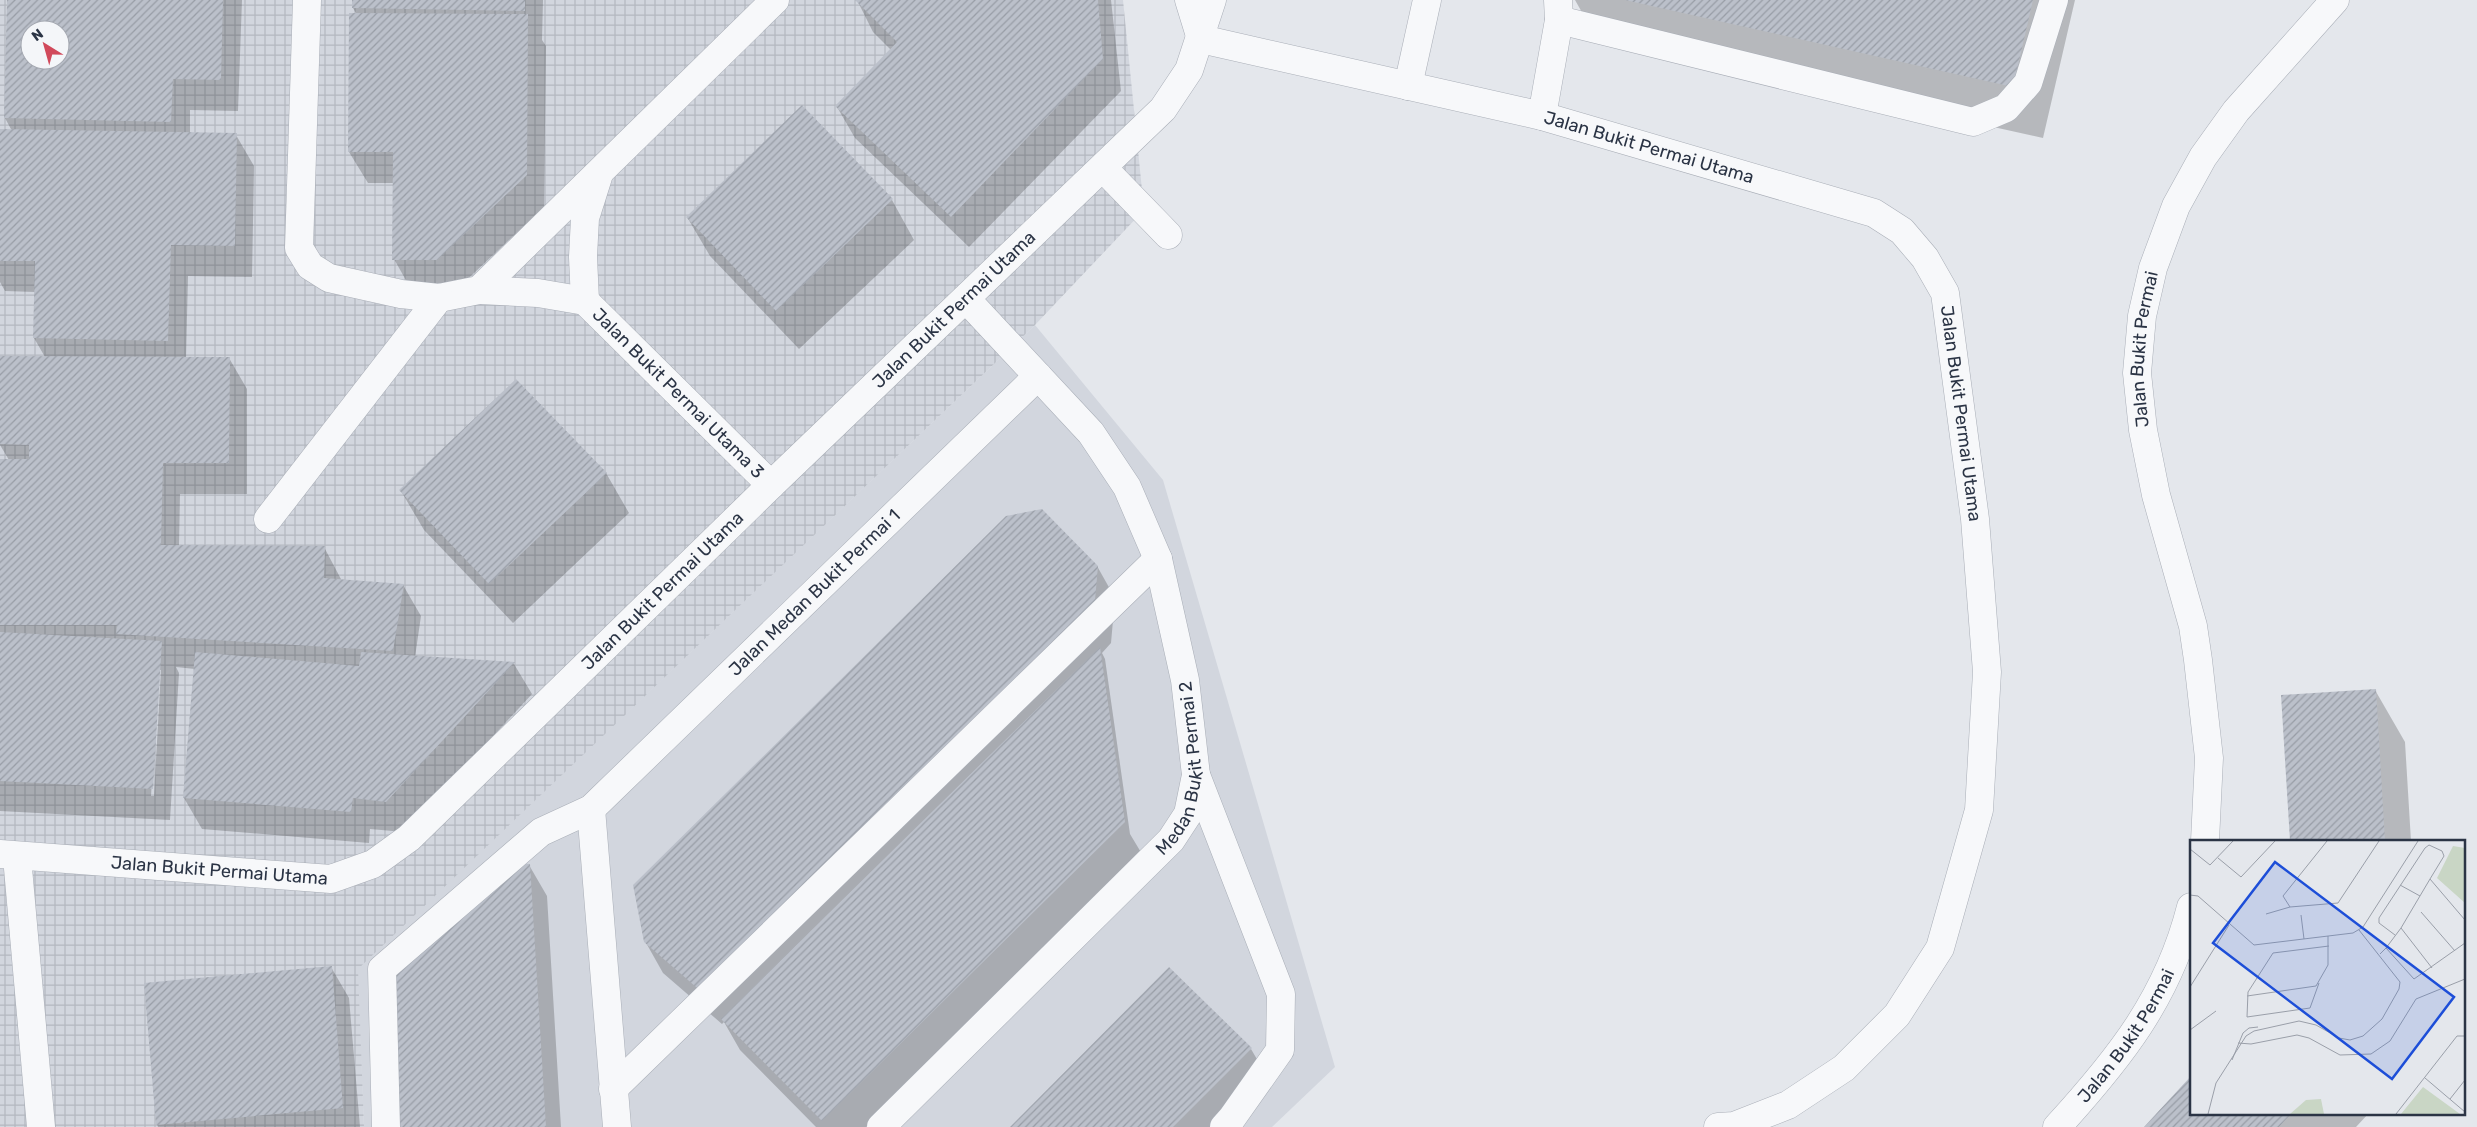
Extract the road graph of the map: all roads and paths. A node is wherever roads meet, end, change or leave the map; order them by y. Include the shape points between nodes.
1 (307, 0) edge
2 (775, 0) edge
3 (1189, 0) edge
4 (1212, 0) edge
5 (1427, 0) edge
6 (2054, 0) edge
7 (2335, 0) edge
8 (1559, 10) edge
9 (1201, 39) junction
10 (1408, 86) junction
11 (1542, 116) junction
12 (1103, 168) junction
13 (598, 175) junction
14 (1168, 235) dead end
15 (479, 290) junction
16 (439, 298) junction
17 (967, 300) junction
18 (585, 301) junction
19 (1038, 376) junction
20 (770, 485) junction
21 (268, 518) dead end
22 (1158, 559) junction
23 (1196, 775) junction
24 (591, 809) junction
25 (2205, 840) edge
26 (8, 856) edge
27 (2190, 911) edge
28 (613, 1090) junction
29 (40, 1127) edge
30 (386, 1127) edge
31 (616, 1127) edge
32 (881, 1127) edge
33 (1224, 1127) edge
34 (1718, 1127) edge
35 (2057, 1127) edge

1 - 16 street via 299,248 310,266 329,278 401,294
2 - 13 street
3 - 9 street
4 - 9 street, Jalan Bukit Permai Utama
5 - 10 street
6 - 8 street via 2028,83 2006,108 1973,122
7 - 25 street, Jalan Bukit Permai via 2236,111 2203,157 2176,206 2153,268 2142,316 2137,373 2143,430 2156,495 2193,626 2198,660 2209,758
8 - 11 street
9 - 10 street, Jalan Bukit Permai Utama
9 - 12 street, Jalan Bukit Permai Utama via 1189,70 1163,109
10 - 11 street, Jalan Bukit Permai Utama
11 - 34 street, Jalan Bukit Permai Utama via 1874,213 1902,231 1925,258 1944,293 1948,310 1975,519 1987,672 1979,810 1940,948 1897,1015 1844,1068 1788,1105 1734,1126
12 - 14 street
12 - 17 street, Jalan Bukit Permai Utama
13 - 15 street
13 - 18 street via 585,218
15 - 16 street
15 - 18 street via 538,293
16 - 21 street
17 - 19 street, Medan Bukit Permai 2
17 - 20 street, Jalan Bukit Permai Utama
18 - 20 street, Jalan Bukit Permai Utama 3
19 - 22 street, Medan Bukit Permai 2 via 1091,433 1127,487
19 - 24 street, Jalan Medan Bukit Permai 1
20 - 26 street, Jalan Bukit Permai Utama via 409,838 373,864 331,879
22 - 23 street, Medan Bukit Permai 2 via 1185,680
22 - 28 street
23 - 32 street, Medan Bukit Permai 2 via 1188,814 1170,840
23 - 33 street via 1282,994 1280,1050
24 - 28 street
24 - 30 street, Jalan Medan Bukit Permai 1 via 541,832 382,969
26 - 29 street
27 - 35 street, Jalan Bukit Permai via 2171,968 2154,1002 2122,1052
28 - 31 street

